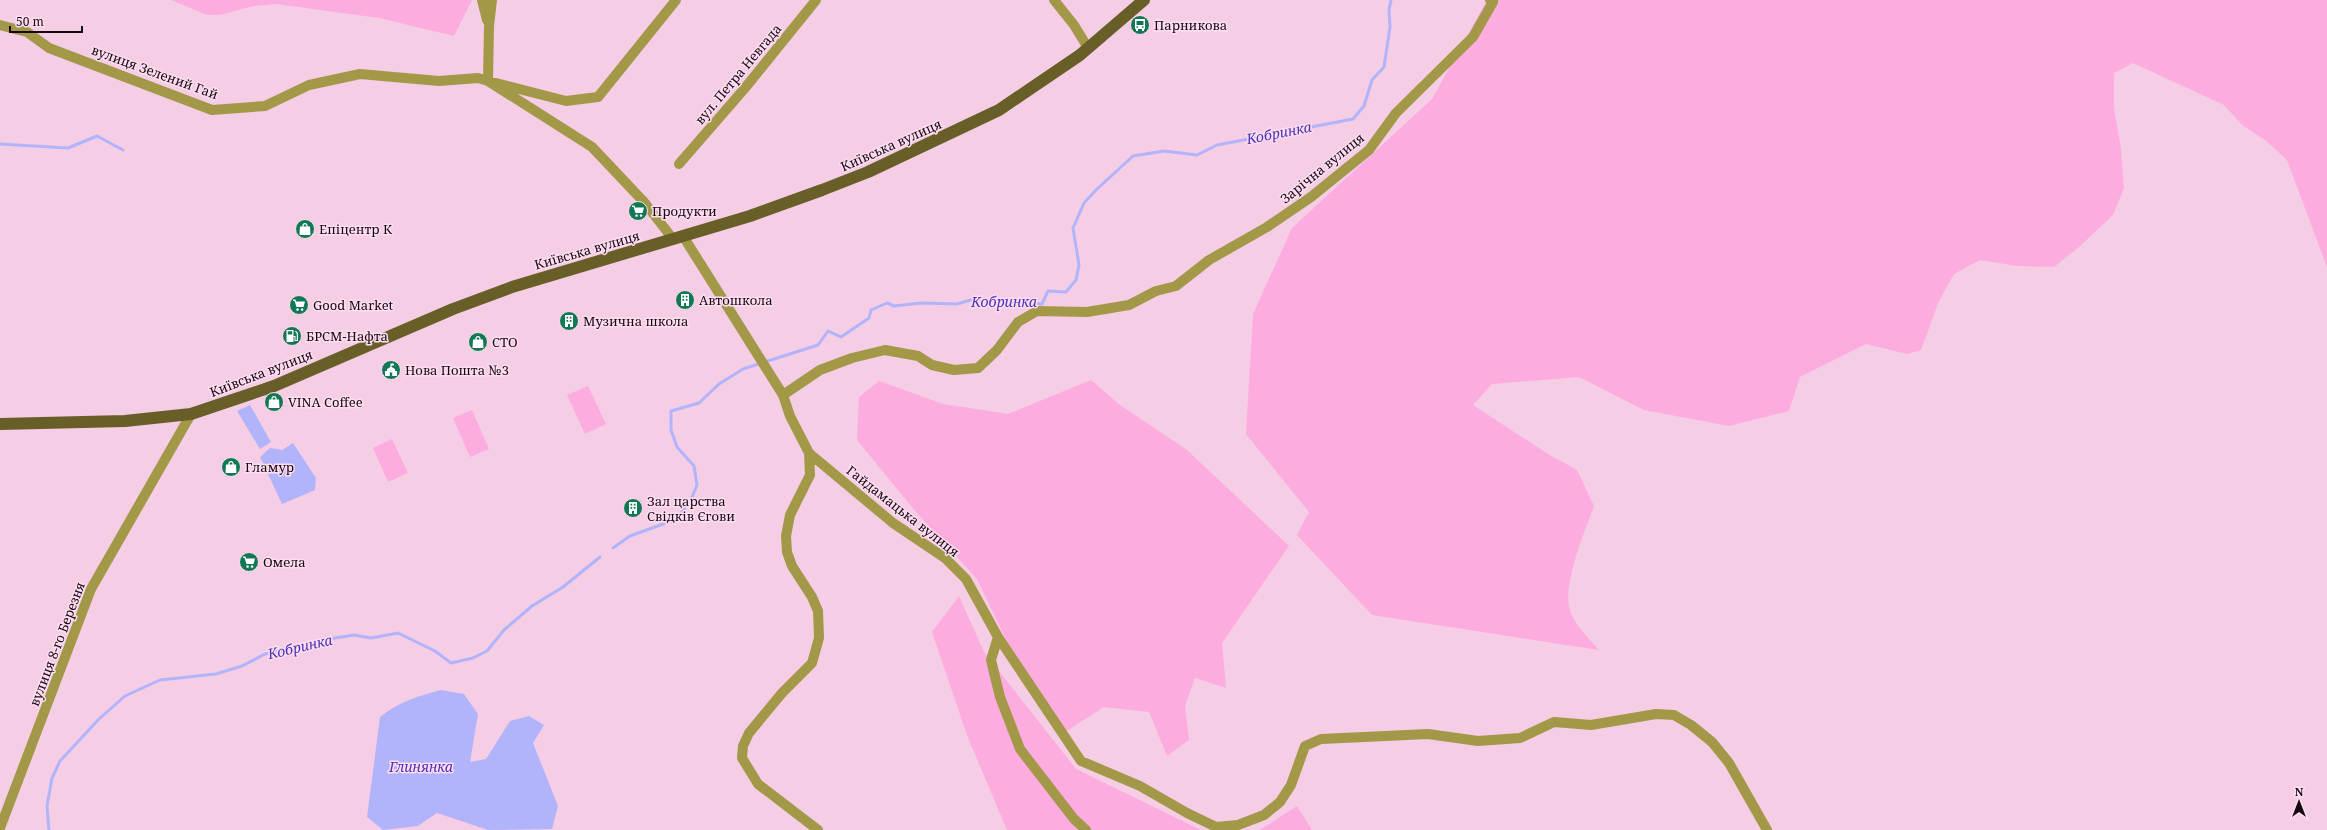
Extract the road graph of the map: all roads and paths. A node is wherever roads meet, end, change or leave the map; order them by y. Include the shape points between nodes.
1 (482, 0) edge
2 (492, 0) edge
3 (676, 0) edge
4 (816, 0) edge
5 (1054, 0) edge
6 (1144, 0) edge
7 (1492, 1) edge
8 (0, 25) edge
9 (489, 26) junction
10 (1088, 48) junction
11 (488, 81) junction
12 (679, 164) dead end
13 (678, 237) junction
14 (783, 395) junction
15 (191, 414) junction
16 (0, 424) edge
17 (809, 453) junction
18 (998, 637) junction
19 (0, 828) edge
20 (818, 830) edge
21 (1086, 830) edge
22 (1767, 830) edge

1 - 9 street
2 - 9 street
3 - 11 street via 598,97 566,101
4 - 12 street, вул. Петра Невгада
5 - 10 street
6 - 10 main road, Київська вулиця
7 - 14 street, Зарічна вулиця via 1473,37 1396,113 1369,150 1311,197 1267,227 1210,260 1176,286 1156,291 1129,305 1087,312 1037,311 1018,322 997,350 978,368 954,370 932,365 918,356 885,350 852,358 820,370
8 - 11 street, вулиця Зелений Гай via 27,32 49,48 212,110 265,106 309,85 360,74 440,81 478,78
9 - 11 street
10 - 13 main road, Київська вулиця via 999,110 949,135 822,190 750,216
11 - 13 street, вулиця Зелений Гай via 592,147
13 - 14 street, Гайдамацька вулиця
13 - 15 main road, Київська вулиця via 512,286 274,386
14 - 17 street, Гайдамацька вулиця via 790,416
15 - 16 main road, Київська вулиця via 125,421
15 - 19 street, вулиця 8-го Березня via 91,589
17 - 18 street, Гайдамацька вулиця via 893,523 945,558 966,579
17 - 20 street, Гайдамацька вулиця via 810,474 790,515 786,536 787,552 792,566 818,611 819,638 812,663 782,693 749,733 743,746 742,758 758,784
18 - 21 street via 991,660 1000,697 1020,749 1074,819
18 - 22 street, Гайдамацька вулиця via 1081,761 1140,786 1216,827 1238,825 1264,815 1280,802 1291,785 1305,746 1321,739 1428,734 1478,741 1520,738 1554,722 1591,725 1656,714 1674,715 1712,742 1729,763

